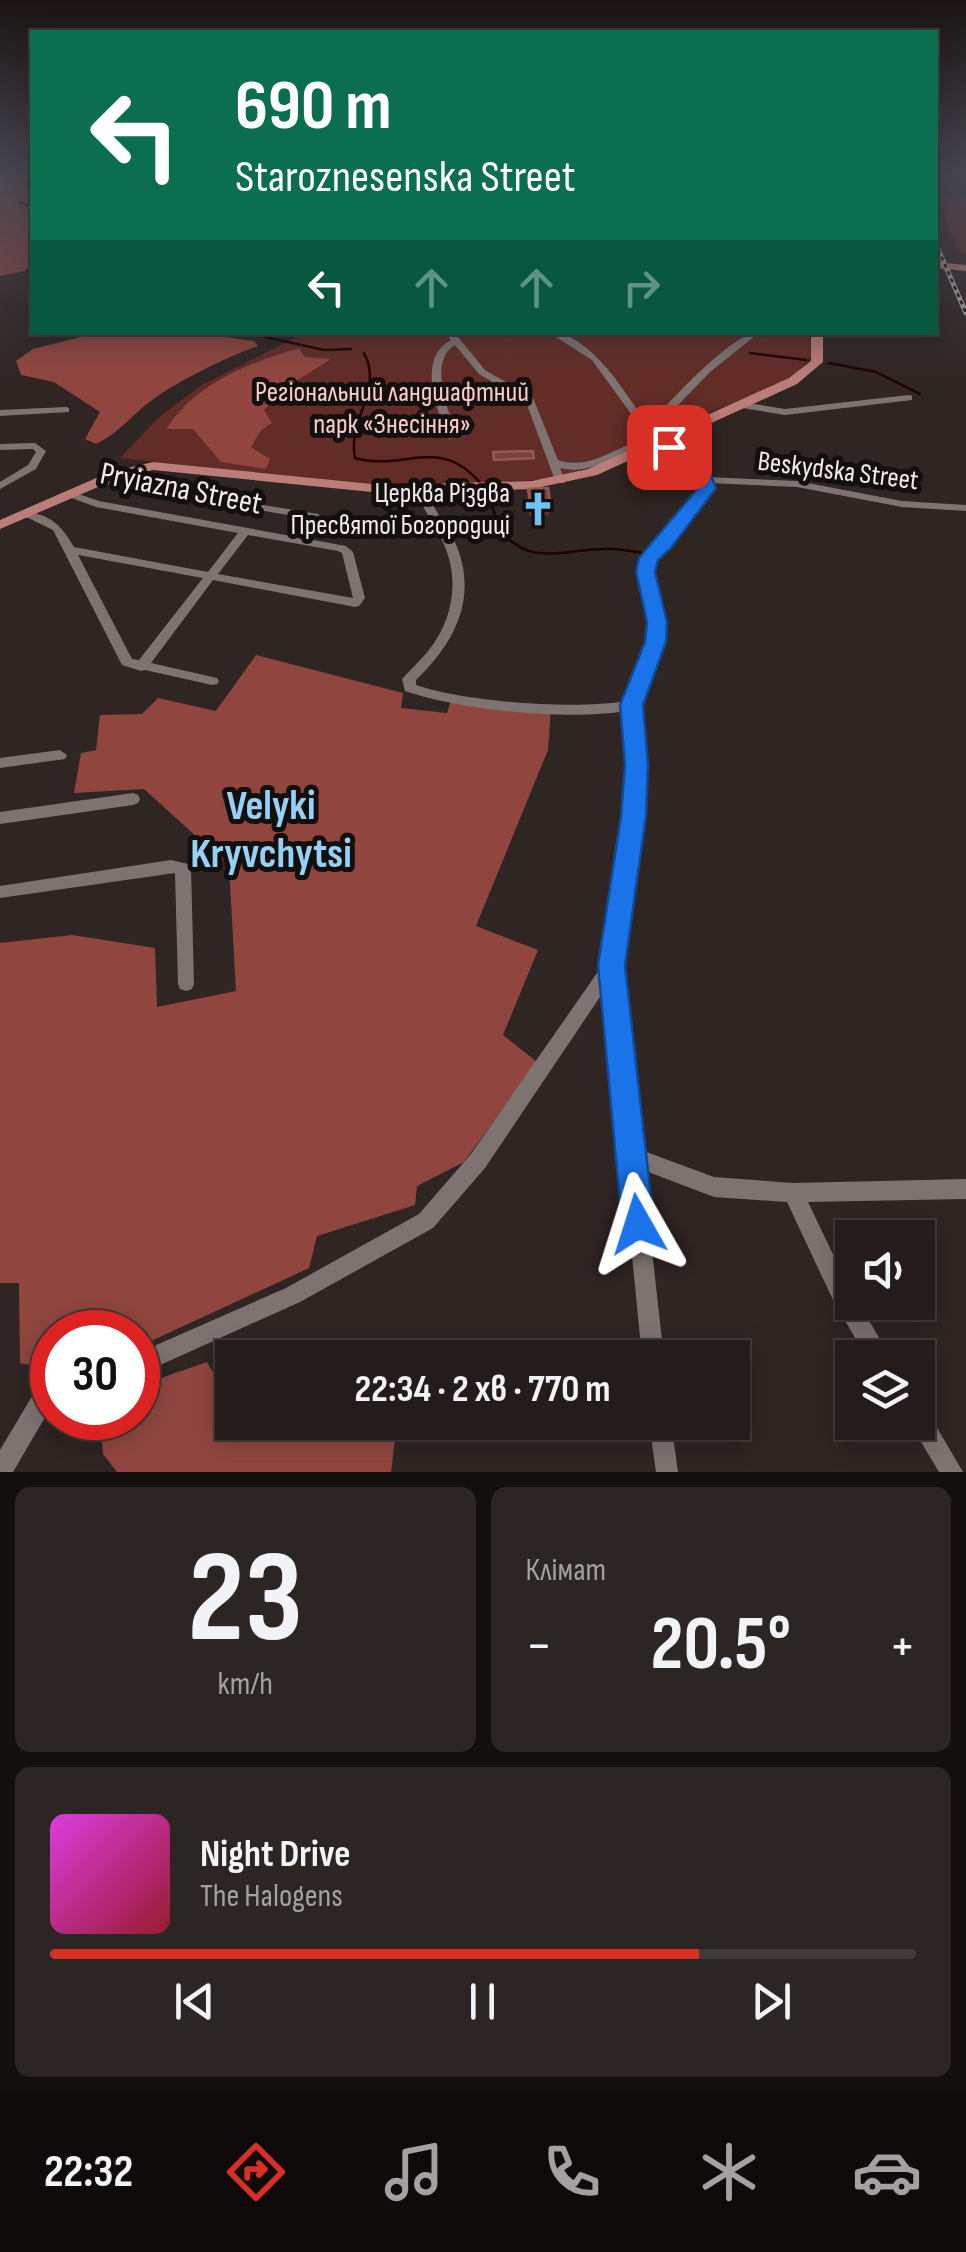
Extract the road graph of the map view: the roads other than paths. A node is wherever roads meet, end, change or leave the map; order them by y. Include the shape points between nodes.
1 (938, 266) edge
2 (966, 268) edge
3 (557, 335) edge
4 (752, 335) edge
5 (817, 335) edge
6 (452, 336) edge
7 (909, 398) dead end
8 (742, 405) junction
9 (66, 410) dead end
10 (0, 412) edge
11 (651, 428) junction
12 (453, 436) dead end
13 (668, 443) junction
14 (0, 448) edge
15 (552, 462) junction
16 (704, 480) junction
17 (101, 481) junction
18 (560, 481) junction
19 (0, 486) edge
20 (420, 489) junction
21 (73, 495) junction
22 (966, 508) edge
23 (28, 514) junction
24 (318, 517) dead end
25 (0, 525) edge
26 (245, 531) junction
27 (70, 550) junction
28 (213, 575) junction
29 (142, 666) junction
30 (212, 681) dead end
31 (632, 705) junction
32 (60, 755) dead end
33 (0, 763) edge
34 (134, 800) dead end
35 (0, 818) edge
36 (0, 892) edge
37 (612, 965) junction
38 (186, 984) dead end
39 (631, 1156) junction
40 (966, 1189) edge
41 (793, 1193) junction
42 (650, 1340) edge
43 (869, 1340) edge
44 (160, 1354) edge
45 (30, 1421) edge
46 (663, 1440) edge
47 (932, 1440) edge
48 (0, 1472) edge
49 (667, 1472) edge
50 (952, 1472) edge

1 - 2 main road
3 - 11 street via 609,372
4 - 11 street
5 - 8 main road via 817,362 807,373
6 - 12 street via 438,353 437,395
6 - 15 street via 494,382 530,400
7 - 8 street via 785,412
8 - 13 main road
9 - 10 street
11 - 13 street
13 - 15 street via 644,440 584,469
13 - 16 street via 682,467
13 - 18 main road
14 - 19 street via 41,450 32,467
15 - 18 street
16 - 22 street, Beskydska Street via 797,484 902,504
16 - 31 street via 704,496 648,558 656,642
17 - 20 main road via 168,466
17 - 21 main road
17 - 24 street
18 - 20 main road
20 - 31 street via 449,540 462,587 438,647 409,678 410,688 552,708
21 - 23 main road
21 - 26 street, Pryiazna Street
23 - 25 main road
23 - 27 street via 58,528
26 - 28 street
26 - 28 street, Pryiazna Street via 342,548 359,598 355,603
27 - 28 street
27 - 29 street via 123,658
28 - 29 street
29 - 30 street
31 - 37 street via 634,816
32 - 33 street
34 - 35 street
36 - 38 street via 184,868
37 - 39 street
37 - 44 street via 478,1161 426,1221 293,1294
39 - 41 street via 714,1187
39 - 42 street
40 - 41 street
41 - 43 street
45 - 48 street
46 - 49 street
47 - 50 street

